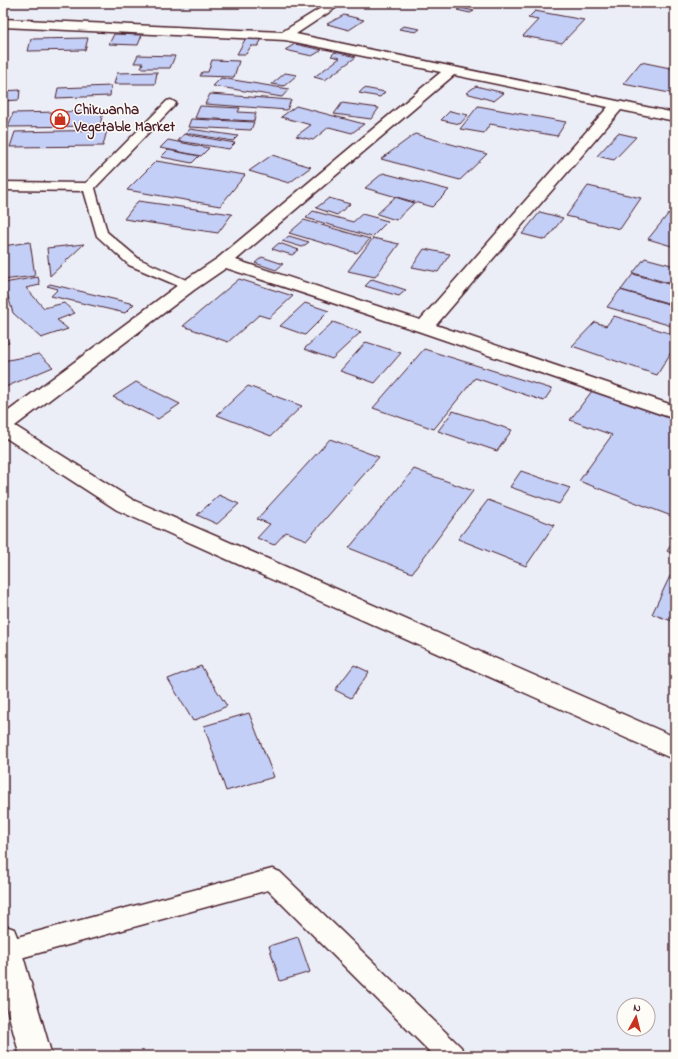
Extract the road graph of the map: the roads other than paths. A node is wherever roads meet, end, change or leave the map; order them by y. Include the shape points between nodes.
1 (337, 3) edge
2 (3, 23) edge
3 (285, 36) junction
4 (450, 71) junction
5 (171, 103) dead end
6 (617, 106) junction
7 (675, 117) edge
8 (3, 186) edge
9 (89, 187) junction
10 (224, 262) junction
11 (188, 286) junction
12 (424, 327) junction
13 (674, 412) edge
14 (3, 426) edge
15 (675, 749) edge
16 (5, 945) edge
17 (36, 1056) edge
18 (452, 1056) edge

1 - 3 street
2 - 3 street
3 - 4 street
4 - 6 street
4 - 10 street
5 - 9 lane
6 - 7 street
6 - 12 street
8 - 9 lane
9 - 11 lane via 101,233 134,262
10 - 11 street
10 - 12 street
11 - 14 street
12 - 13 street
14 - 15 street via 125,505
16 - 17 street
16 - 18 lane via 272,879

